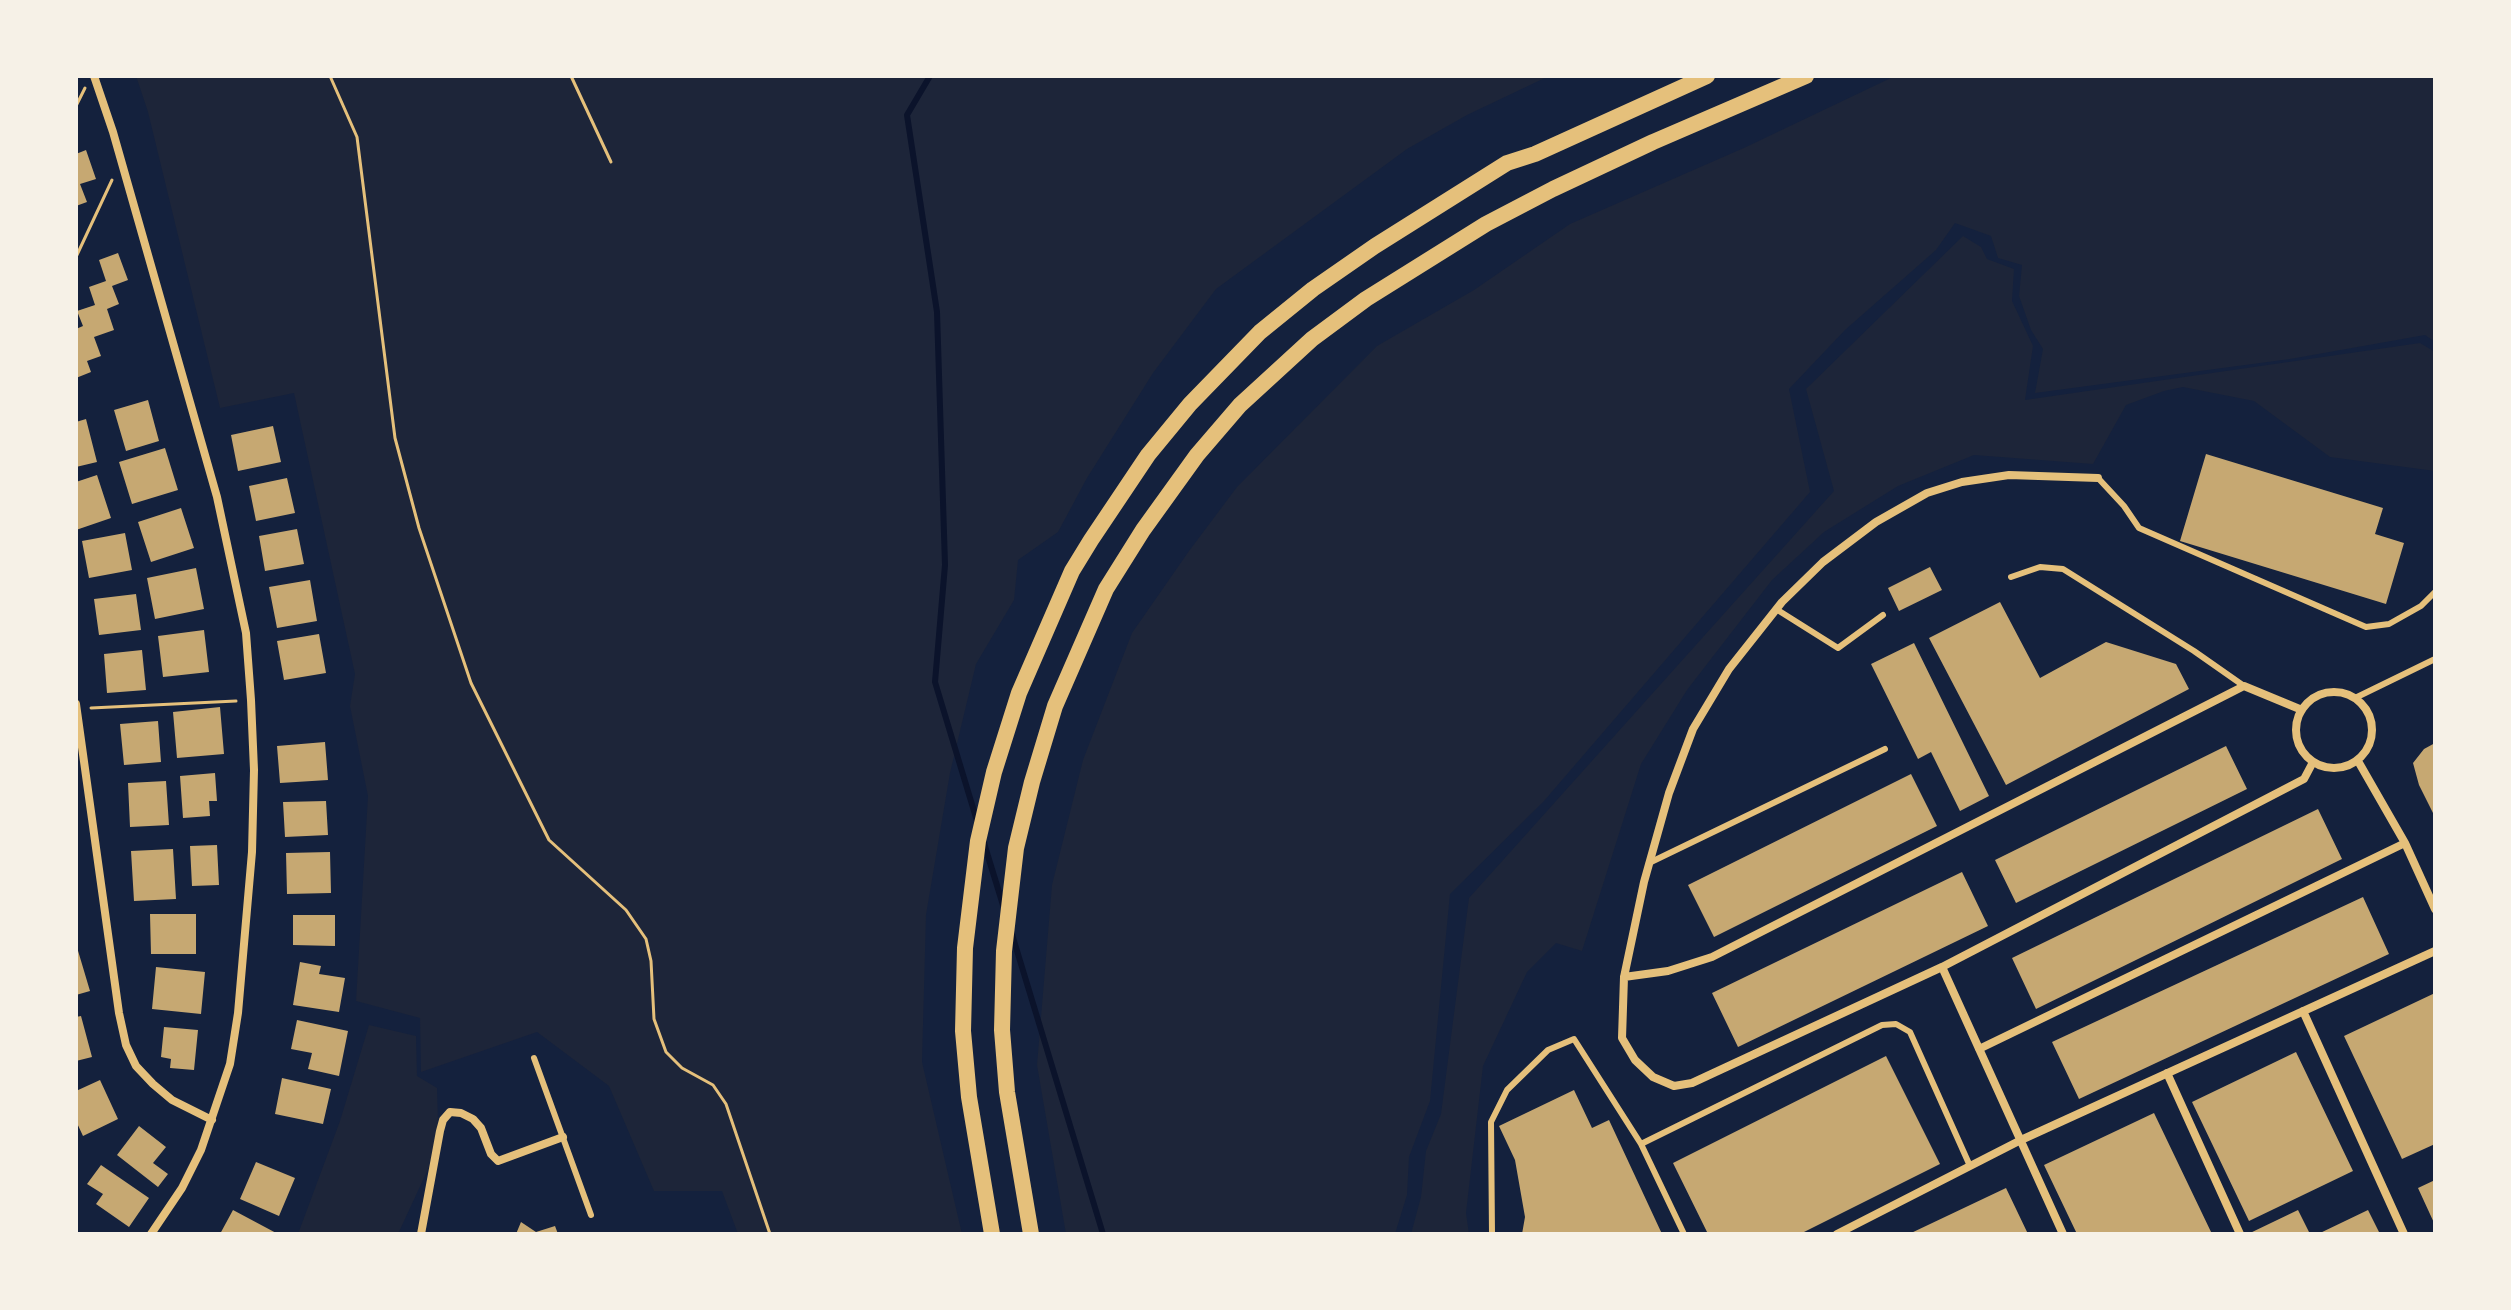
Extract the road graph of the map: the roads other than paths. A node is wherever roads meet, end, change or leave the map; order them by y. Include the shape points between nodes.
1 (94, 76) edge
2 (1707, 76) edge
3 (1806, 76) edge
4 (2098, 478) joint
5 (2011, 577) dead end
6 (2435, 592) edge
7 (1776, 609) junction
8 (1883, 615) dead end
9 (2435, 659) edge
10 (2244, 686) junction
11 (2355, 698) junction
12 (76, 706) edge
13 (2302, 710) junction
14 (1885, 749) dead end
15 (2358, 761) junction
16 (2313, 762) junction
17 (2405, 843) junction
18 (1649, 863) junction
19 (2435, 909) edge
20 (2435, 951) edge
21 (1942, 967) junction
22 (1624, 977) junction
23 (2303, 1011) junction
24 (1979, 1049) junction
25 (534, 1058) dead end
26 (2167, 1073) junction
27 (212, 1120) junction
28 (563, 1137) junction
29 (2021, 1140) junction
30 (1641, 1144) junction
31 (1970, 1166) junction
32 (591, 1215) dead end
33 (151, 1234) edge
34 (421, 1234) edge
35 (992, 1234) edge
36 (1031, 1234) edge
37 (1492, 1234) edge
38 (1684, 1234) edge
39 (1837, 1234) edge
40 (2063, 1234) edge
41 (2240, 1234) edge
42 (2404, 1234) edge

1 - 27 street via 217,497 246,633 254,783 245,948 230,1064
2 - 35 main road via 1507,163 1313,289 1204,387 1148,455 1097,530 1072,571 1019,693 978,841 967,923 963,1031
3 - 36 main road via 1553,189 1366,299 1312,339 1240,405 1143,530 1106,589 1055,706 1016,848 1004,951 1002,1030
4 - 6 lane via 2139,528 2366,627 2389,624
4 - 7 street via 2009,475 1927,493 1876,522 1823,562
5 - 10 lane via 2040,567 2063,569
7 - 8 lane via 1838,648
7 - 18 street via 1729,669 1693,729
9 - 11 lane
10 - 13 street
10 - 22 street via 1712,957
11 - 13 street via 2332,692
11 - 15 street via 2373,729
12 - 27 street via 126,1045 153,1084
13 - 16 street via 2298,744
14 - 18 lane
15 - 16 street via 2335,769
15 - 17 street
16 - 21 street via 2304,779
17 - 19 street
17 - 24 street
18 - 22 street
20 - 23 street
21 - 22 street via 1692,1083 1674,1086 1653,1077 1622,1038
21 - 24 street
23 - 26 street
23 - 42 street
24 - 29 street
25 - 28 lane
26 - 29 street
26 - 41 street
27 - 33 street via 182,1188
28 - 32 lane
28 - 34 street via 498,1161 473,1119 450,1112 440,1131
29 - 31 street
29 - 40 street
30 - 31 lane via 1882,1025 1896,1024 1910,1032
30 - 37 lane via 1574,1039 1548,1050 1507,1090 1491,1122
30 - 38 lane
31 - 39 street

